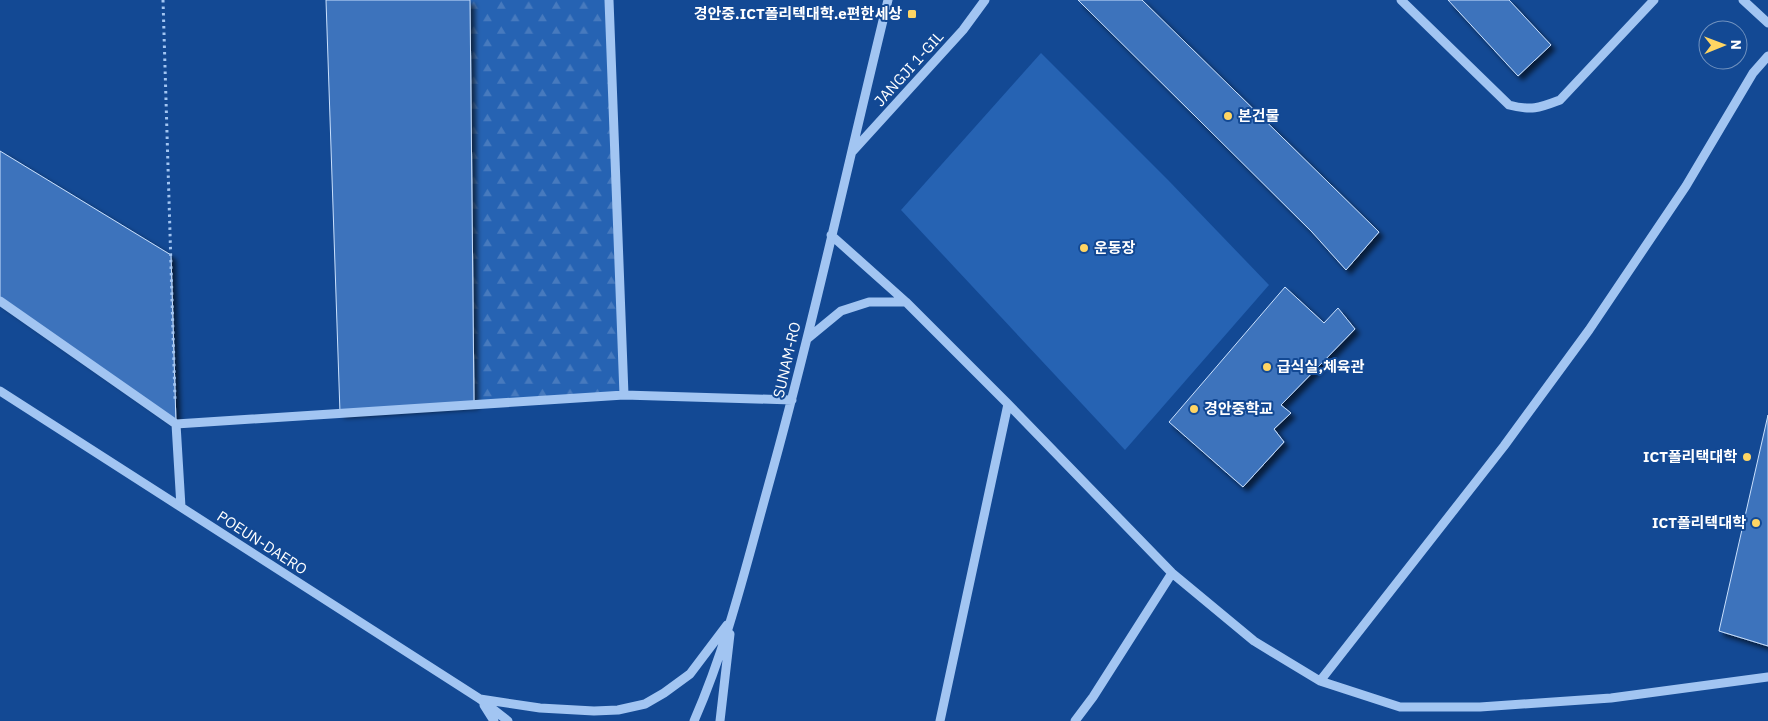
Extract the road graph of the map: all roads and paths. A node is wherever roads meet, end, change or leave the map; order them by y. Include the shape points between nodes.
1 (163, 0) edge
2 (609, 0) edge
3 (888, 0) edge
4 (985, 0) edge
5 (1401, 0) edge
6 (1654, 0) edge
7 (1743, 0) edge
8 (1768, 23) edge
9 (1768, 56) edge
10 (850, 154) junction
11 (831, 235) junction
12 (0, 301) edge
13 (906, 302) junction
14 (806, 339) junction
15 (0, 390) edge
16 (624, 394) junction
17 (792, 400) junction
18 (1008, 404) junction
19 (176, 424) junction
20 (181, 507) junction
21 (1172, 573) junction
22 (732, 618) junction
23 (1768, 677) edge
24 (1320, 681) junction
25 (480, 698) junction
26 (494, 721) edge
27 (508, 721) edge
28 (694, 721) edge
29 (720, 721) edge
30 (940, 721) edge
31 (1075, 721) edge

1 - 19 path
2 - 16 street
3 - 10 street, SUNAM-RO
4 - 10 street, JANGJI 1-GIL via 963,30
5 - 6 street via 1509,106 1527,110 1560,100
7 - 8 street
9 - 24 street via 1753,73 1686,186 1589,330 1504,446
10 - 11 street, SUNAM-RO
11 - 13 street
11 - 14 street, SUNAM-RO
12 - 19 street
13 - 14 street via 869,302 842,311
13 - 18 street
14 - 17 street, SUNAM-RO
15 - 20 street, POEUN-DAERO
16 - 17 street
16 - 19 street
17 - 22 street, SUNAM-RO
18 - 21 street
18 - 30 street
19 - 20 street
20 - 25 street, POEUN-DAERO
21 - 24 street via 1254,641
21 - 31 street
22 - 25 street via 690,674 645,704 594,711 540,708
22 - 28 street, SUNAM-RO
22 - 29 street
23 - 24 street via 1611,698 1480,707 1400,707
25 - 26 street
25 - 27 street, POEUN-DAERO

